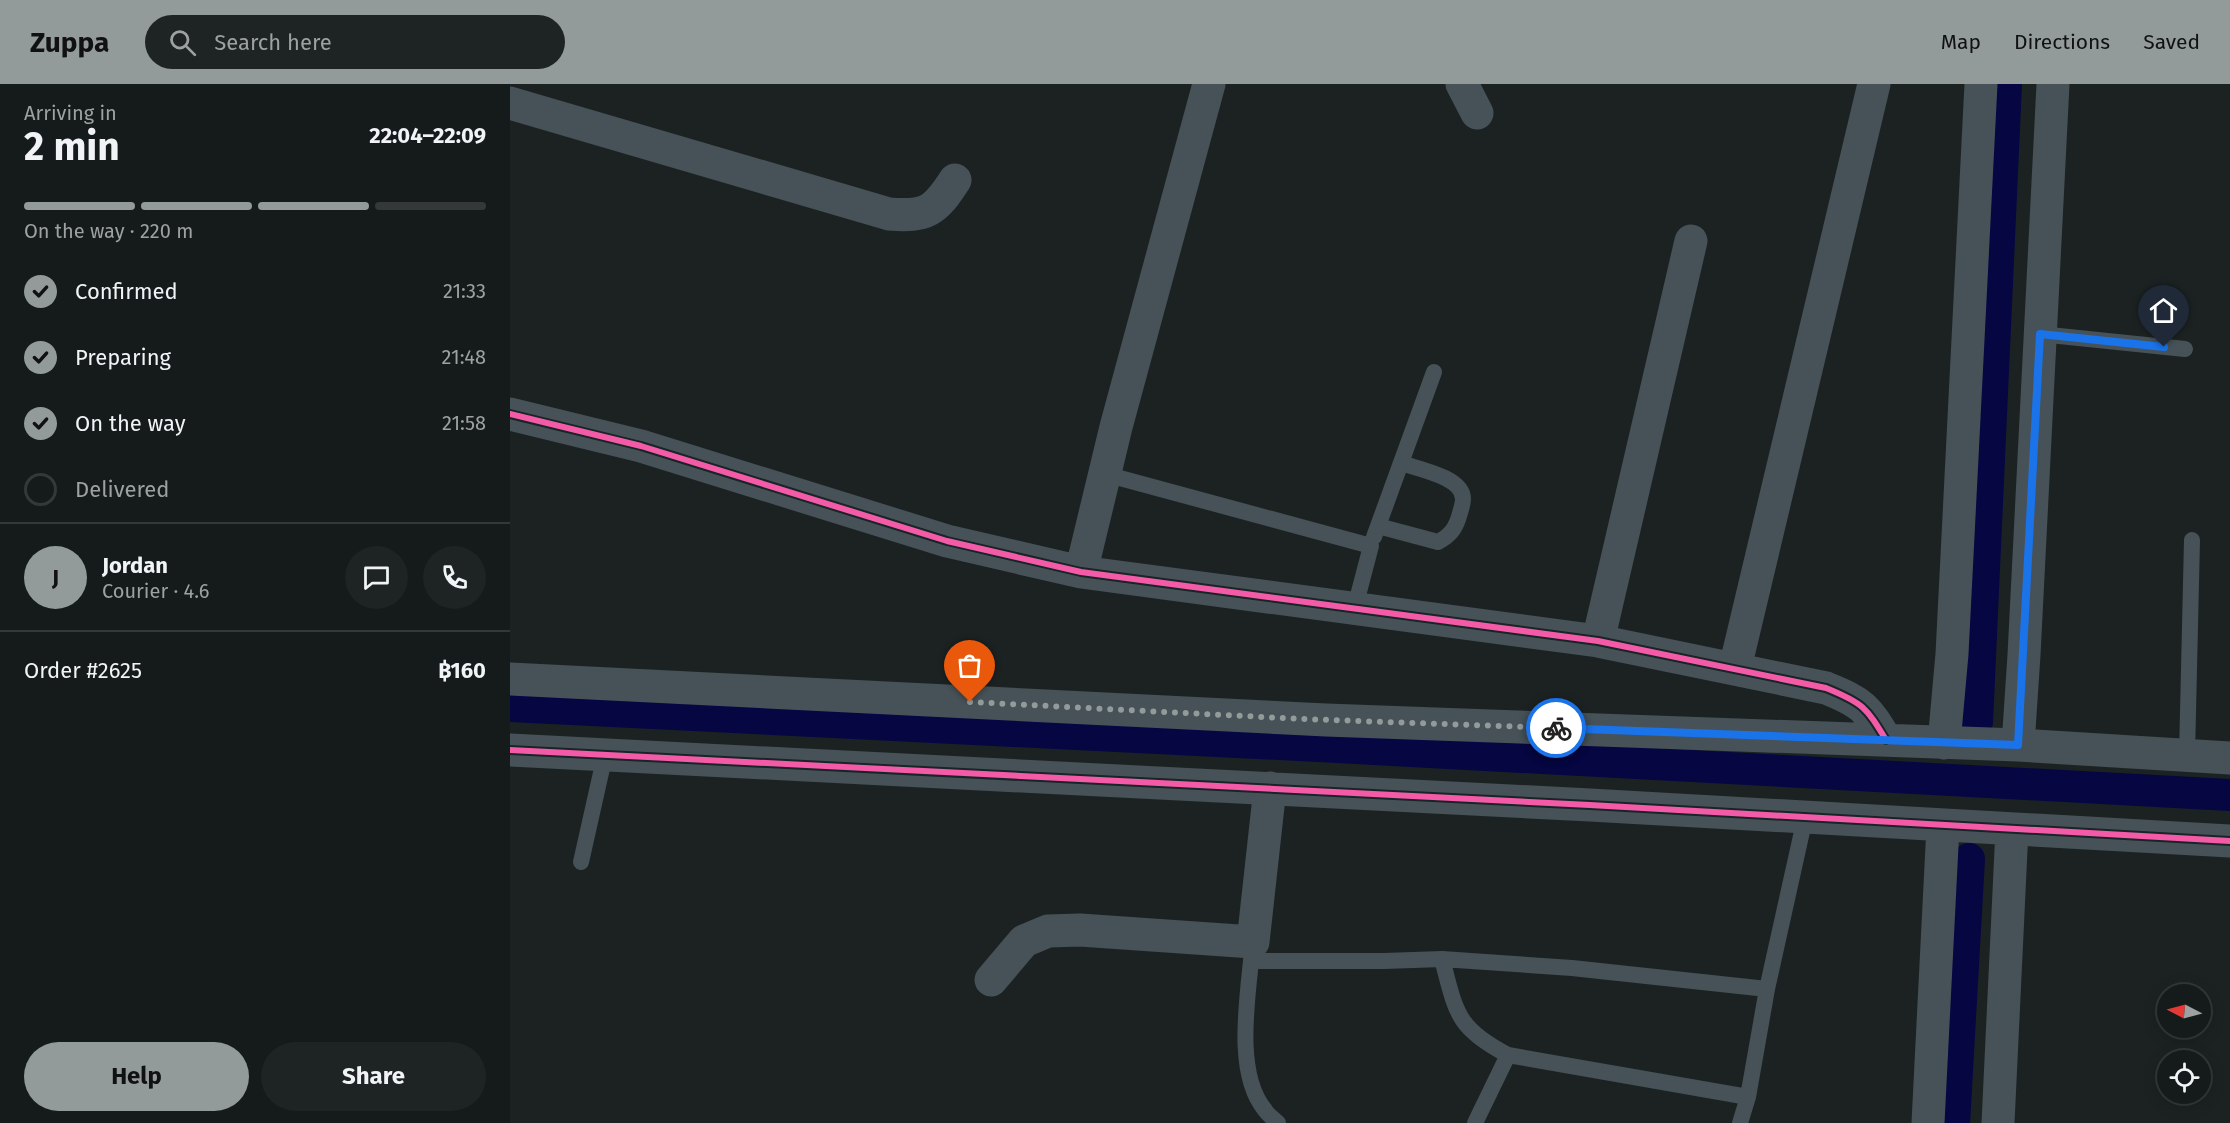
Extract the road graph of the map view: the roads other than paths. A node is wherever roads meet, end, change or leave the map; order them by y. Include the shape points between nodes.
1 (1209, 84) edge
2 (1462, 84) edge
3 (1874, 84) edge
4 (1981, 84) edge
5 (2053, 84) edge
6 (510, 104) edge
7 (1477, 113) dead end
8 (955, 180) dead end
9 (1690, 241) dead end
10 (2040, 334) junction
11 (2185, 349) dead end
12 (1434, 372) dead end
13 (510, 414) edge
14 (1401, 463) junction
15 (1105, 474) junction
16 (1378, 526) junction
17 (2192, 540) dead end
18 (1371, 546) junction
19 (1081, 572) junction
20 (1355, 607) junction
21 (1598, 641) junction
22 (1735, 668) junction
23 (510, 680) edge
24 (1886, 740) junction
25 (1944, 743) junction
26 (2018, 745) junction
27 (510, 750) edge
28 (605, 755) junction
29 (2187, 755) junction
30 (2230, 758) edge
31 (1270, 789) junction
32 (1805, 818) junction
33 (1943, 826) junction
34 (2012, 829) junction
35 (2230, 841) edge
36 (581, 862) dead end
37 (1252, 951) junction
38 (1442, 959) junction
39 (991, 980) dead end
40 (1767, 989) junction
41 (1508, 1055) junction
42 (1748, 1097) junction
43 (1278, 1123) edge
44 (1475, 1123) edge
45 (1740, 1123) edge
46 (1928, 1123) edge
47 (1998, 1123) edge

1 - 15 street
2 - 7 street
3 - 22 street
4 - 25 street
5 - 10 street
6 - 8 street via 889,214 926,213 941,201
9 - 21 street
10 - 11 lane
10 - 26 street
12 - 14 lane
13 - 19 street via 641,446 947,541
14 - 16 lane
14 - 16 lane via 1458,486 1463,498 1458,523 1450,536 1438,542
15 - 18 lane
15 - 19 street
16 - 18 lane
17 - 29 lane
18 - 20 lane
19 - 20 street
20 - 21 street
21 - 22 street
22 - 24 street via 1826,688 1851,698 1868,711
23 - 24 street via 1326,720
24 - 25 street
25 - 26 street
26 - 29 street
27 - 28 street
28 - 31 street
28 - 36 lane
29 - 30 street
31 - 32 street
31 - 37 street
32 - 33 street
32 - 40 lane
33 - 34 street
33 - 46 street
34 - 35 street
34 - 47 street
37 - 38 lane via 1384,961
37 - 39 street via 1080,930 1048,931 1024,941
37 - 43 lane via 1244,1028 1250,1079 1264,1109
38 - 40 lane
38 - 41 lane via 1454,1006 1469,1029 1484,1043
40 - 42 lane
41 - 42 lane
41 - 44 lane
42 - 45 lane

